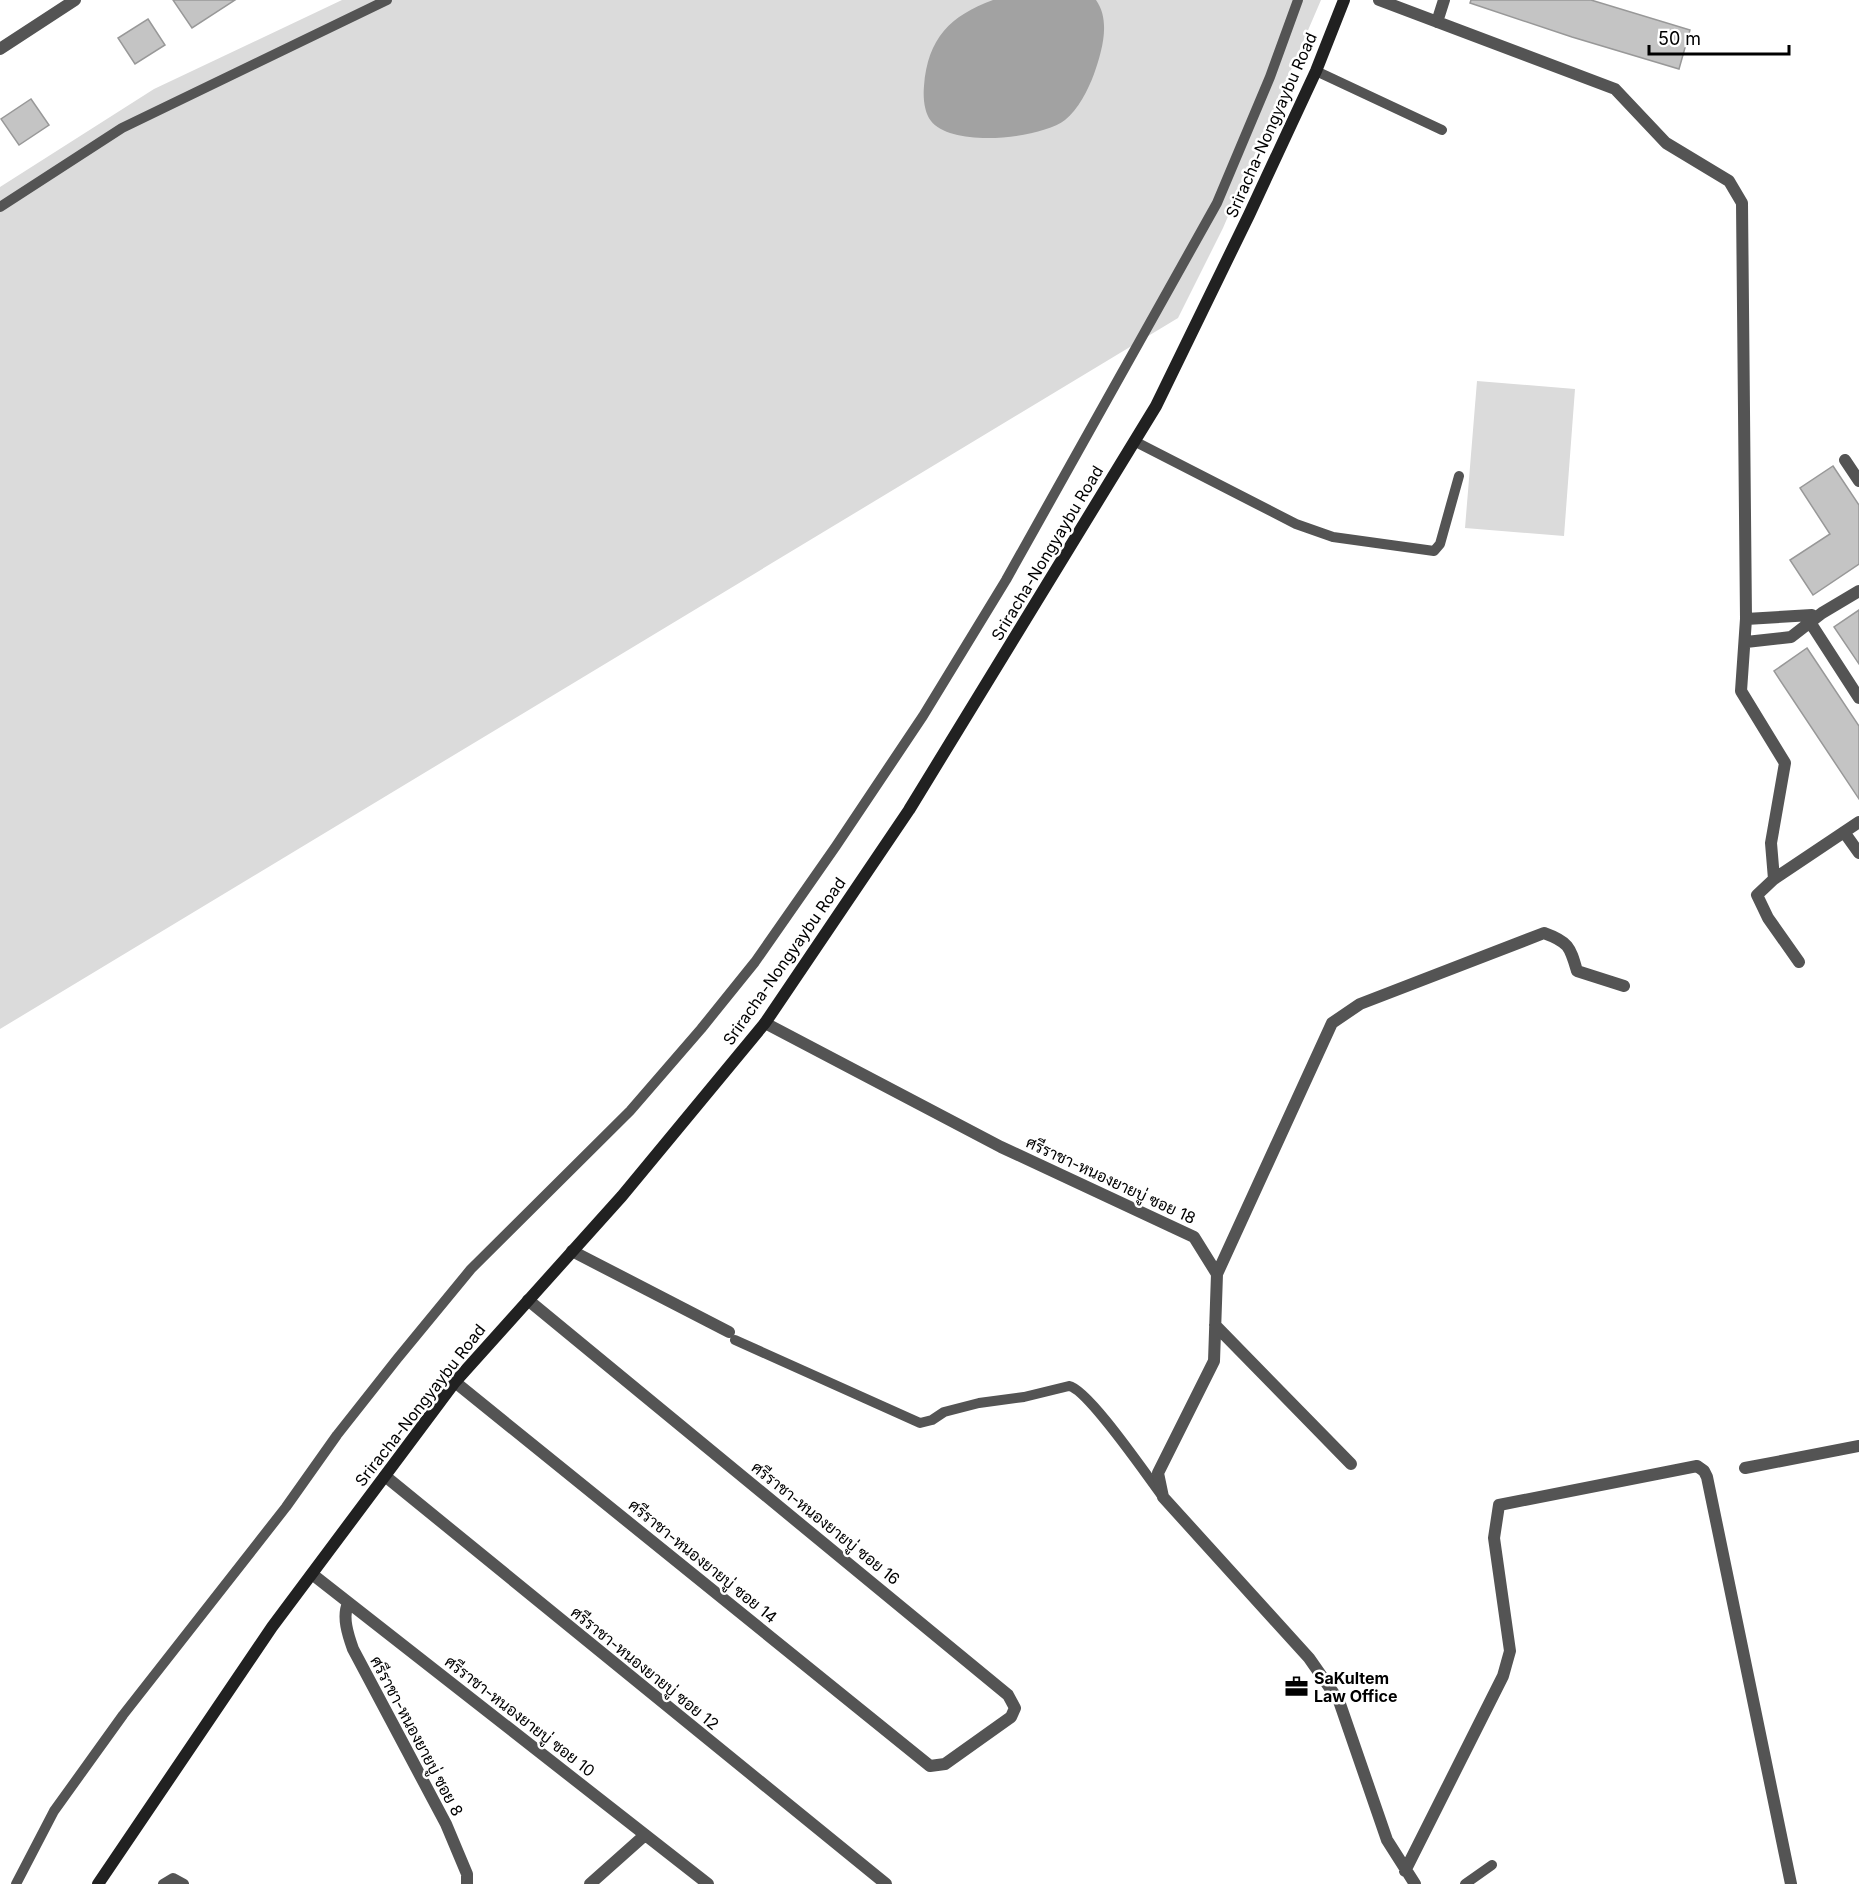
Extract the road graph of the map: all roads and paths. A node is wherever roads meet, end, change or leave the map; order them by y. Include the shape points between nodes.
1 (75, 0) edge
2 (387, 0) edge
3 (1298, 0) edge
4 (1344, 0) edge
5 (1379, 0) edge
6 (1444, 0) edge
7 (1437, 22) junction
8 (0, 49) edge
9 (1316, 71) junction
10 (1442, 129) dead end
11 (0, 207) edge
12 (1134, 441) junction
13 (1845, 460) dead end
14 (1459, 476) dead end
15 (1859, 481) edge
16 (1859, 591) edge
17 (1746, 619) junction
18 (1808, 620) junction
19 (1746, 642) junction
20 (1859, 698) edge
21 (1859, 822) edge
22 (1844, 832) junction
23 (1859, 853) edge
24 (1774, 879) junction
25 (1799, 962) dead end
26 (1624, 987) dead end
27 (765, 1023) junction
28 (572, 1251) junction
29 (1217, 1274) junction
30 (528, 1300) junction
31 (1215, 1325) junction
32 (732, 1336) joint
33 (455, 1382) junction
34 (1859, 1446) edge
35 (1351, 1464) dead end
36 (1745, 1468) dead end
37 (385, 1476) junction
38 (1163, 1497) junction
39 (312, 1574) junction
40 (348, 1603) junction
41 (930, 1766) joint
42 (645, 1835) junction
43 (1492, 1865) dead end
44 (1405, 1871) junction
45 (16, 1884) edge
46 (98, 1884) edge
47 (163, 1884) edge
48 (184, 1884) edge
49 (467, 1884) edge
50 (590, 1884) edge
51 (708, 1884) edge
52 (886, 1884) edge
53 (1415, 1884) edge
54 (1465, 1884) edge
55 (1791, 1884) edge

1 - 8 street
2 - 11 lane via 122,128
3 - 45 lane via 1217,203 1006,580 923,716 836,846 755,962 701,1029 630,1111 471,1269 370,1393 123,1715 54,1811
4 - 9 main road, Sriracha-Nongyaybu Road
5 - 7 street
6 - 7 street
7 - 17 street via 1615,89 1666,143 1729,181 1742,203
9 - 10 lane
9 - 12 main road, Sriracha-Nongyaybu Road via 1161,396
12 - 14 lane via 1296,524 1333,537 1434,551 1440,544
12 - 27 main road, Sriracha-Nongyaybu Road via 909,810
13 - 15 street
16 - 18 street
17 - 18 street
17 - 19 street
18 - 19 street via 1791,637
18 - 20 street
19 - 24 street via 1741,691 1785,763 1772,843
21 - 22 street
22 - 23 street
22 - 24 street
24 - 25 street via 1758,895 1768,918
26 - 29 street via 1577,971 1570,948 1561,939 1544,933 1360,1004 1340,1017 1332,1023
27 - 28 main road, Sriracha-Nongyaybu Road
27 - 29 street, ศรีราชา-หนองยายบู่ ซอย 18 via 1001,1148 1194,1237
28 - 30 main road, Sriracha-Nongyaybu Road
28 - 32 street
29 - 31 street
30 - 33 main road, Sriracha-Nongyaybu Road
30 - 41 street, ศรีราชา-หนองยายบู่ ซอย 16 via 1012,1699 1016,1711 1011,1717 945,1764
31 - 35 street
31 - 38 street via 1214,1361 1158,1473
32 - 38 lane via 920,1423 979,1403 1076,1387
33 - 37 main road, Sriracha-Nongyaybu Road
33 - 41 street, ศรีราชา-หนองยายบู่ ซอย 14
34 - 36 street
37 - 39 main road, Sriracha-Nongyaybu Road
37 - 52 street, ศรีราชา-หนองยายบู่ ซอย 12
38 - 44 street via 1309,1658 1339,1701 1387,1840
39 - 40 street, ศรีราชา-หนองยายบู่ ซอย 10
39 - 46 main road, Sriracha-Nongyaybu Road
40 - 42 street, ศรีราชา-หนองยายบู่ ซอย 10
40 - 49 street, ศรีราชา-หนองยายบู่ ซอย 8 via 345,1609 353,1649 446,1824 467,1874
42 - 50 street
42 - 51 street, ศรีราชา-หนองยายบู่ ซอย 10
43 - 54 lane
44 - 53 street
44 - 55 street via 1503,1676 1510,1651 1494,1538 1499,1505 1697,1466 1707,1477
47 - 48 lane via 173,1878

